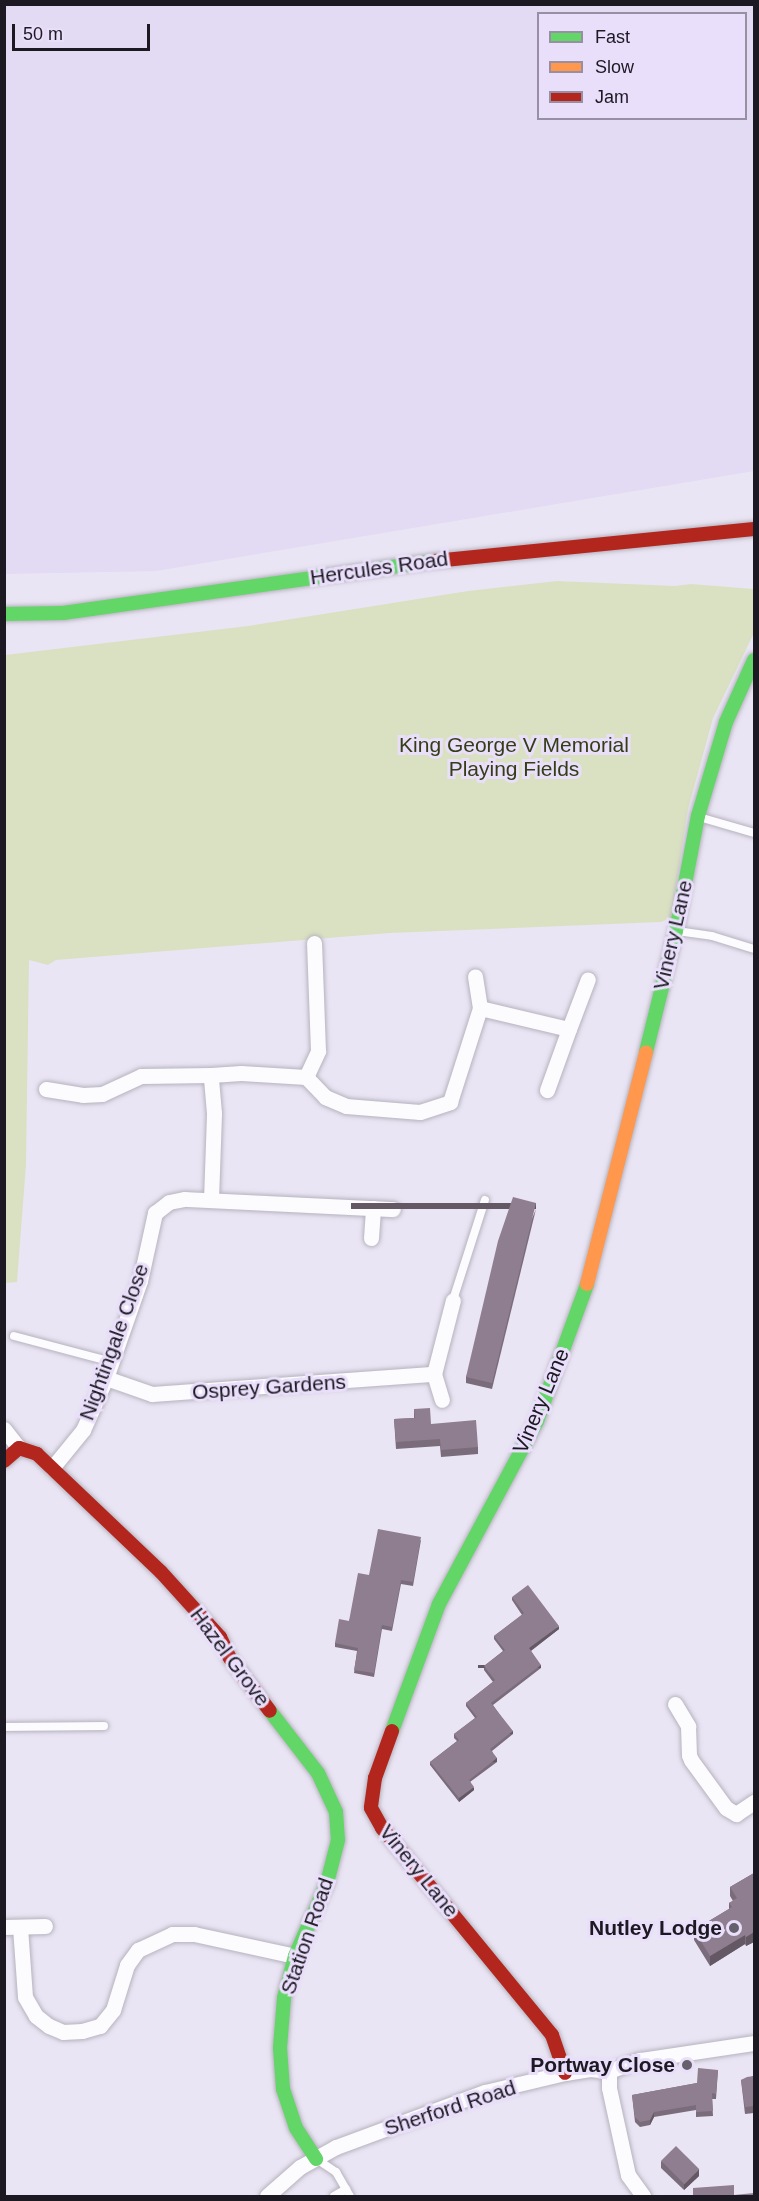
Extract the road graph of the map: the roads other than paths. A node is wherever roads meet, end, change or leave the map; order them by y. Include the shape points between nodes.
1 (754, 529) edge
2 (4, 614) edge
3 (754, 660) edge
4 (698, 816) junction
5 (754, 833) edge
6 (676, 931) junction
7 (314, 943) dead end
8 (754, 949) edge
9 (475, 976) dead end
10 (588, 980) dead end
11 (480, 1008) junction
12 (569, 1029) junction
13 (211, 1075) junction
14 (306, 1077) junction
15 (46, 1089) dead end
16 (547, 1090) dead end
17 (211, 1200) junction
18 (485, 1200) dead end
19 (373, 1208) junction
20 (393, 1209) dead end
21 (371, 1238) dead end
22 (453, 1300) joint
23 (14, 1336) dead end
24 (112, 1362) junction
25 (434, 1374) junction
26 (106, 1378) junction
27 (442, 1400) dead end
28 (4, 1429) edge
29 (19, 1448) junction
30 (4, 1461) edge
31 (52, 1468) junction
32 (675, 1704) dead end
33 (104, 1726) dead end
34 (4, 1727) edge
35 (754, 1802) edge
36 (336, 1812) joint
37 (45, 1926) dead end
38 (4, 1927) edge
39 (20, 1927) junction
40 (296, 1956) junction
41 (754, 2043) edge
42 (609, 2071) junction
43 (565, 2073) junction
44 (316, 2159) junction
45 (348, 2193) edge
46 (267, 2196) edge
47 (334, 2196) edge
48 (643, 2196) edge

1 - 2 street, Hercules Road via 485,554 63,613
3 - 4 street, Vinery Lane via 726,722
4 - 5 lane
4 - 6 street, Vinery Lane
6 - 8 lane via 712,936
6 - 43 street, Vinery Lane via 590,1276 537,1421 439,1604 375,1778 371,1808 382,1828 552,2035
7 - 14 street via 318,1051
9 - 11 street
10 - 12 street
11 - 12 street
11 - 14 street via 450,1102 420,1112 346,1106 325,1097
12 - 16 street
13 - 14 street
13 - 15 street via 141,1076 102,1094
13 - 17 street
17 - 19 street, Nightingale Close
17 - 24 street, Nightingale Close via 169,1202 155,1213 140,1281
18 - 22 lane
19 - 20 street, Nightingale Close
19 - 21 street
22 - 25 street
23 - 24 lane
24 - 26 street, Nightingale Close
25 - 26 street, Osprey Gardens via 152,1394
25 - 27 street
26 - 31 street, Nightingale Close via 83,1430
28 - 29 street
29 - 30 street
29 - 31 street, Hazel Grove via 37,1454
31 - 36 street, Hazel Grove via 161,1572 220,1637 230,1658 318,1773
32 - 35 street via 688,1726 691,1761 726,1808 736,1814
33 - 34 lane
36 - 40 street, Station Road via 338,1840 327,1883
37 - 39 street
38 - 39 street
39 - 40 street via 25,1997 36,2016 63,2032 100,2026 113,2010 126,1965 138,1950 172,1934 194,1934
40 - 44 street, Station Road via 284,1998 280,2048 283,2089 296,2128
41 - 42 street, Sherford Road via 640,2060
42 - 43 street, Sherford Road
42 - 48 street via 609,2088 628,2175
43 - 44 street, Sherford Road via 485,2092 336,2147
44 - 45 lane via 336,2172
44 - 46 street, Sherford Road via 300,2167
45 - 47 lane

